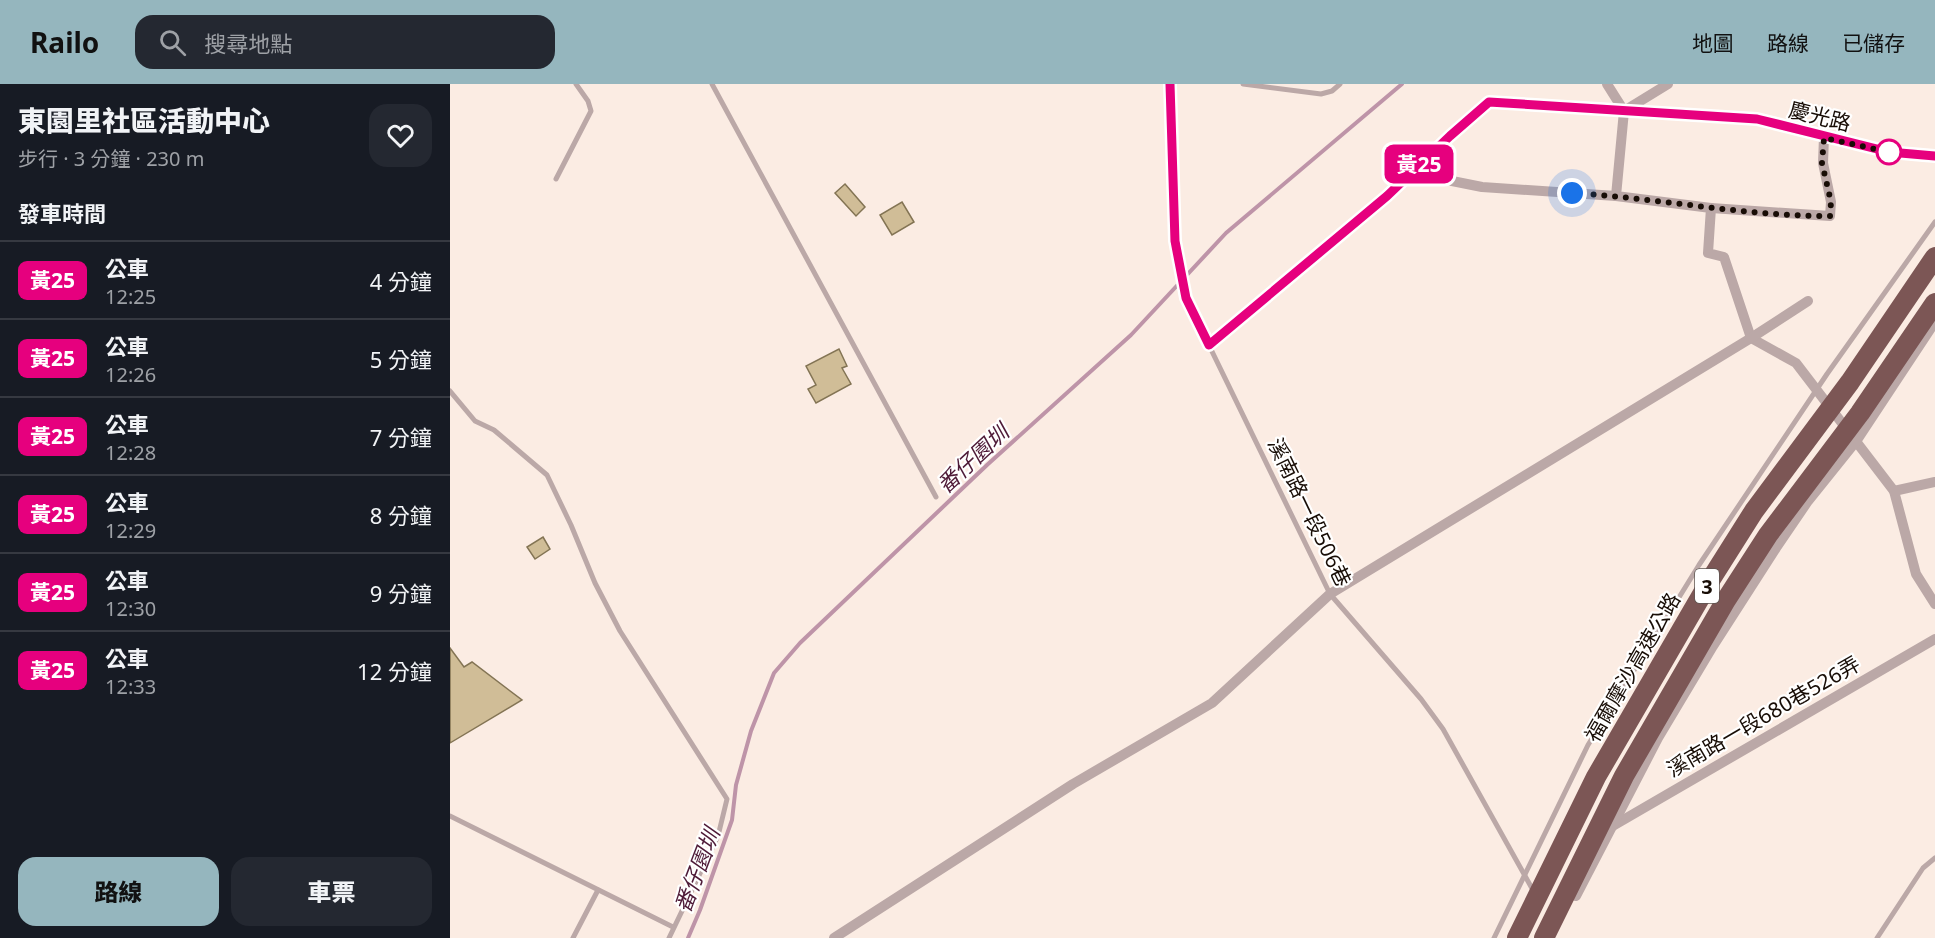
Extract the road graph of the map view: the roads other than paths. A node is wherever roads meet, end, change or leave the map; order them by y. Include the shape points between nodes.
1 (576, 84) edge
2 (712, 84) edge
3 (1170, 84) edge
4 (1243, 84) edge
5 (1340, 84) edge
6 (1608, 84) edge
7 (1668, 84) edge
8 (1624, 111) junction
9 (1824, 138) junction
10 (1935, 156) edge
11 (1420, 164) junction
12 (556, 179) dead end
13 (1616, 196) junction
14 (1711, 208) junction
15 (1935, 222) edge
16 (1935, 257) edge
17 (1808, 301) dead end
18 (1935, 303) edge
19 (1935, 322) edge
20 (1751, 338) junction
21 (1209, 345) junction
22 (1818, 390) junction
23 (450, 391) edge
24 (1857, 440) junction
25 (1935, 482) edge
26 (1894, 491) junction
27 (936, 497) dead end
28 (1330, 594) junction
29 (1935, 604) edge
30 (1935, 639) edge
31 (450, 816) edge
32 (1611, 827) junction
33 (1935, 858) edge
34 (1525, 875) junction
35 (598, 890) junction
36 (1541, 904) dead end
37 (1546, 914) dead end
38 (673, 927) junction
39 (1550, 935) edge
40 (573, 938) edge
41 (669, 938) edge
42 (834, 938) edge
43 (1494, 938) edge
44 (1517, 938) edge
45 (1877, 938) edge

1 - 12 lane via 591,111
2 - 27 lane
3 - 21 lane, 溪南路一段506巷 via 1175,241 1186,298
4 - 5 lane via 1321,94
6 - 8 street
7 - 8 street
8 - 9 street, 慶光路 via 1757,119
8 - 11 lane via 1489,102
8 - 13 street
9 - 10 street, 慶光路 via 1889,152
9 - 14 street via 1822,163 1831,202 1830,216
11 - 13 street via 1442,179 1482,187
11 - 21 lane
13 - 14 street
14 - 20 street via 1708,254 1724,257
15 - 22 lane
16 - 44 highway, 福爾摩沙高速公路 / 3 via 1850,382 1754,511 1711,579 1596,777
17 - 20 street
18 - 39 highway, 3 via 1860,413 1768,535 1726,600 1624,777
19 - 24 street
20 - 22 street via 1796,363
20 - 28 street
21 - 28 lane, 溪南路一段506巷
22 - 24 street
22 - 34 lane via 1741,500 1588,745
23 - 38 lane via 476,421 494,430 547,475 620,631 727,799 718,836
24 - 26 street
24 - 32 street via 1808,501 1713,646
25 - 26 street
26 - 29 street via 1916,574
28 - 34 lane, 溪南路一段506巷 via 1443,729
28 - 42 street via 1212,703 1073,784
30 - 32 street, 溪南路一段680巷526弄
31 - 35 lane
32 - 39 street
33 - 45 lane via 1923,868
34 - 36 lane, 溪南路一段506巷
34 - 43 lane
35 - 38 lane
35 - 40 lane
37 - 39 lane
38 - 41 lane

